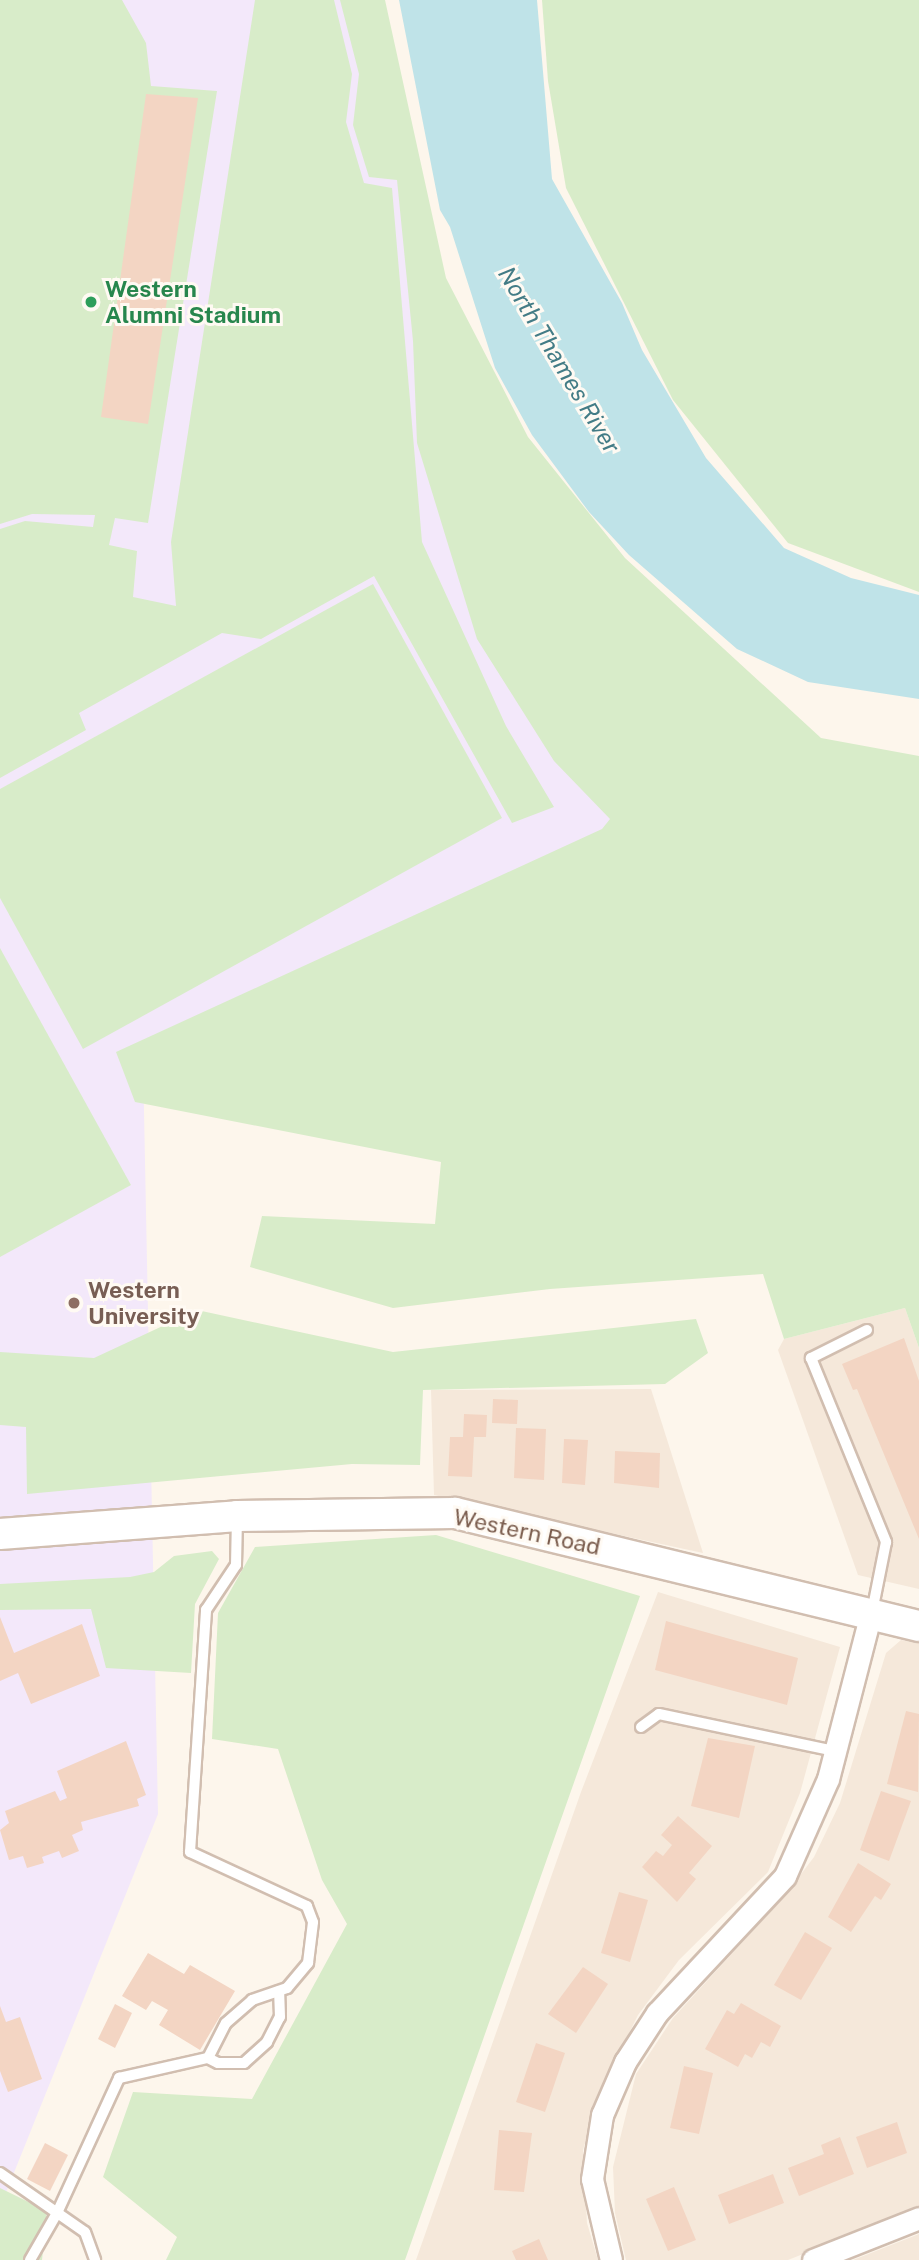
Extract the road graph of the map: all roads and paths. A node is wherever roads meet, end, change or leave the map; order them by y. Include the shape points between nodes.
1 (867, 1330) dead end
2 (237, 1516) junction
3 (0, 1534) edge
4 (871, 1613) junction
5 (919, 1626) edge
6 (641, 1727) dead end
7 (835, 1751) junction
8 (279, 1991) junction
9 (208, 2058) junction
10 (0, 2173) edge
11 (58, 2213) junction
12 (919, 2218) edge
13 (30, 2260) edge
14 (94, 2260) edge
15 (611, 2260) edge
16 (813, 2260) edge

1 - 4 lane via 811,1358 886,1542
2 - 3 main road, Western Road
2 - 4 main road, Western Road via 455,1513
2 - 8 lane via 236,1565 206,1610 190,1852 307,1906 313,1922 308,1964
4 - 5 main road, Western Road
4 - 7 street
6 - 7 lane via 659,1714
7 - 15 street via 785,1876 657,2013 625,2062 601,2115 593,2179
8 - 9 lane via 251,2000 226,2023
8 - 9 lane via 280,2017 267,2042 244,2063 218,2063
9 - 11 lane via 118,2078
10 - 11 lane
11 - 13 lane
11 - 14 lane via 85,2232
12 - 16 street

